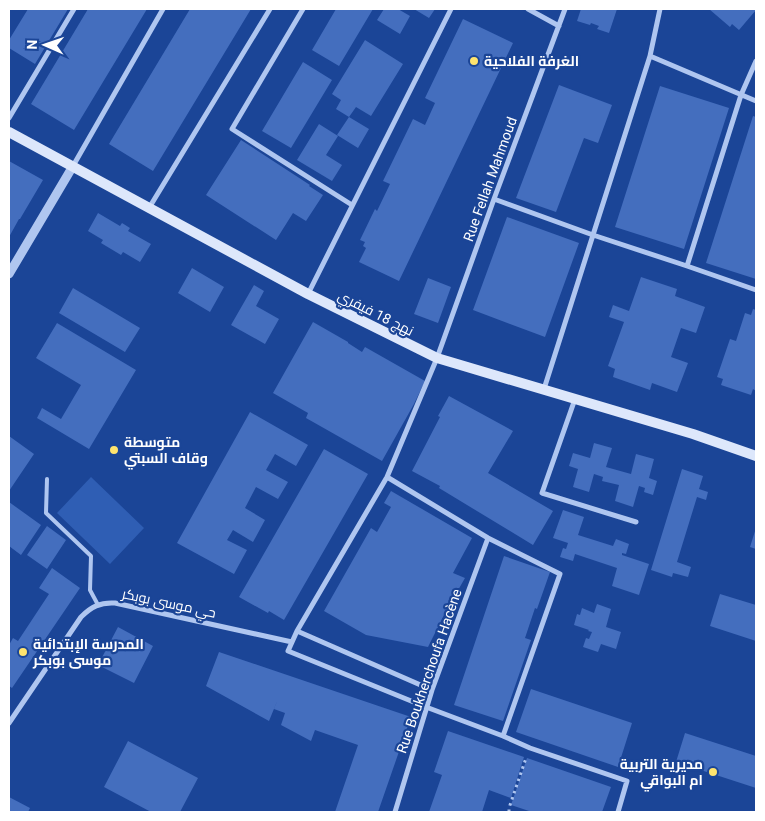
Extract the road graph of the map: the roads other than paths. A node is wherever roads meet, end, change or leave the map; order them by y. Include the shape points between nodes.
1 (74, 9) edge
2 (163, 9) edge
3 (270, 9) edge
4 (303, 9) edge
5 (450, 9) edge
6 (528, 9) edge
7 (566, 9) edge
8 (660, 9) edge
9 (559, 26) junction
10 (650, 56) junction
11 (756, 61) edge
12 (741, 96) junction
13 (756, 101) edge
14 (9, 118) edge
15 (9, 132) edge
16 (73, 166) junction
17 (494, 199) junction
18 (352, 205) junction
19 (149, 208) junction
20 (593, 235) junction
21 (687, 266) junction
22 (9, 274) edge
23 (756, 290) edge
24 (308, 294) junction
25 (437, 358) junction
26 (544, 390) junction
27 (575, 399) junction
28 (756, 456) edge
29 (387, 477) junction
30 (47, 479) dead end
31 (636, 522) dead end
32 (488, 538) junction
33 (98, 604) junction
34 (296, 631) junction
35 (292, 642) junction
36 (432, 690) junction
37 (426, 707) junction
38 (9, 723) edge
39 (503, 736) junction
40 (395, 812) edge
41 (618, 812) edge

1 - 14 street
2 - 16 street
3 - 19 street
4 - 18 street via 232,130
5 - 18 street
6 - 9 street
7 - 9 street, Rue Fellah Mahmoud
8 - 10 street
9 - 17 street, Rue Fellah Mahmoud
10 - 12 street
10 - 20 street
11 - 12 street
12 - 13 street
12 - 21 street
15 - 16 main road, نهج 18 فيفري
16 - 19 main road, نهج 18 فيفري
16 - 22 street
17 - 20 street
17 - 25 street, Rue Fellah Mahmoud
18 - 24 street
19 - 24 main road, نهج 18 فيفري
20 - 21 street
20 - 26 street
21 - 23 street
24 - 25 main road, نهج 18 فيفري
25 - 26 main road, نهج 18 فيفري
25 - 29 street, Rue Fellah Mahmoud
26 - 27 main road, نهج 18 فيفري
27 - 28 main road, نهج 18 فيفري
27 - 31 street via 542,493
29 - 32 street
29 - 34 street, Rue Fellah Mahmoud
30 - 33 lane via 46,513 91,556 90,590
32 - 36 street, Rue Boukherchoufa Hacène
32 - 39 street via 560,574
33 - 35 street, حي موسى بوبكر via 115,603
33 - 38 street via 81,617
34 - 35 street, Rue Fellah Mahmoud
34 - 36 street
35 - 37 street, Rue Fellah Mahmoud via 288,651
36 - 37 street, Rue Boukherchoufa Hacène
37 - 39 street
37 - 40 street, Rue Boukherchoufa Hacène
39 - 41 street via 627,781

